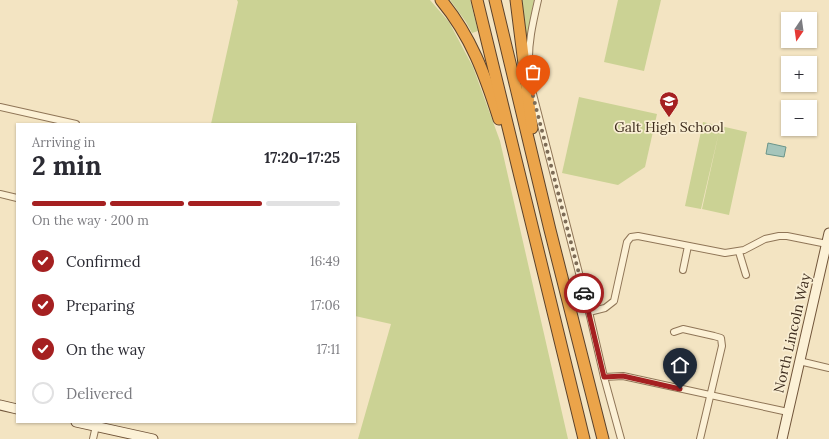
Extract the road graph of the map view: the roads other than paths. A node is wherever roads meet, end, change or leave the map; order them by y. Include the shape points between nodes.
1 (441, 0) edge
2 (477, 0) edge
3 (495, 0) edge
4 (516, 0) edge
5 (538, 0) edge
6 (0, 107) edge
7 (72, 123) edge
8 (540, 184) junction
9 (0, 194) edge
10 (16, 198) edge
11 (527, 204) junction
12 (829, 233) edge
13 (827, 244) junction
14 (688, 246) junction
15 (739, 252) junction
16 (683, 270) dead end
17 (746, 275) dead end
18 (589, 312) junction
19 (674, 332) dead end
20 (799, 361) junction
21 (829, 368) edge
22 (604, 377) junction
23 (709, 395) junction
24 (576, 405) junction
25 (0, 406) edge
26 (16, 409) edge
27 (788, 412) junction
28 (81, 423) edge
29 (96, 426) junction
30 (602, 436) edge
31 (93, 439) edge
32 (153, 439) edge
33 (580, 439) edge
34 (584, 439) edge
35 (621, 439) edge
36 (700, 439) edge
37 (782, 439) edge

1 - 11 highway via 455,16 483,70
2 - 11 highway
3 - 8 highway
4 - 8 highway
5 - 18 street via 529,42 530,82
6 - 7 street
8 - 30 highway
9 - 10 street
11 - 24 highway
12 - 13 main road, North Lincoln Way
13 - 15 street via 779,236 765,239
13 - 20 main road, North Lincoln Way
14 - 15 street via 725,253
14 - 16 street
14 - 18 street via 638,236 631,237 627,242 614,301 605,308
15 - 17 street
18 - 22 street
19 - 23 street via 683,329 720,338 722,346
20 - 21 street
20 - 27 main road, North Lincoln Way
22 - 23 street via 623,376
22 - 35 street
23 - 27 street
23 - 36 street
24 - 33 highway
24 - 34 highway
25 - 26 main road
27 - 37 main road, North Lincoln Way
28 - 29 main road
29 - 31 street
29 - 32 main road

